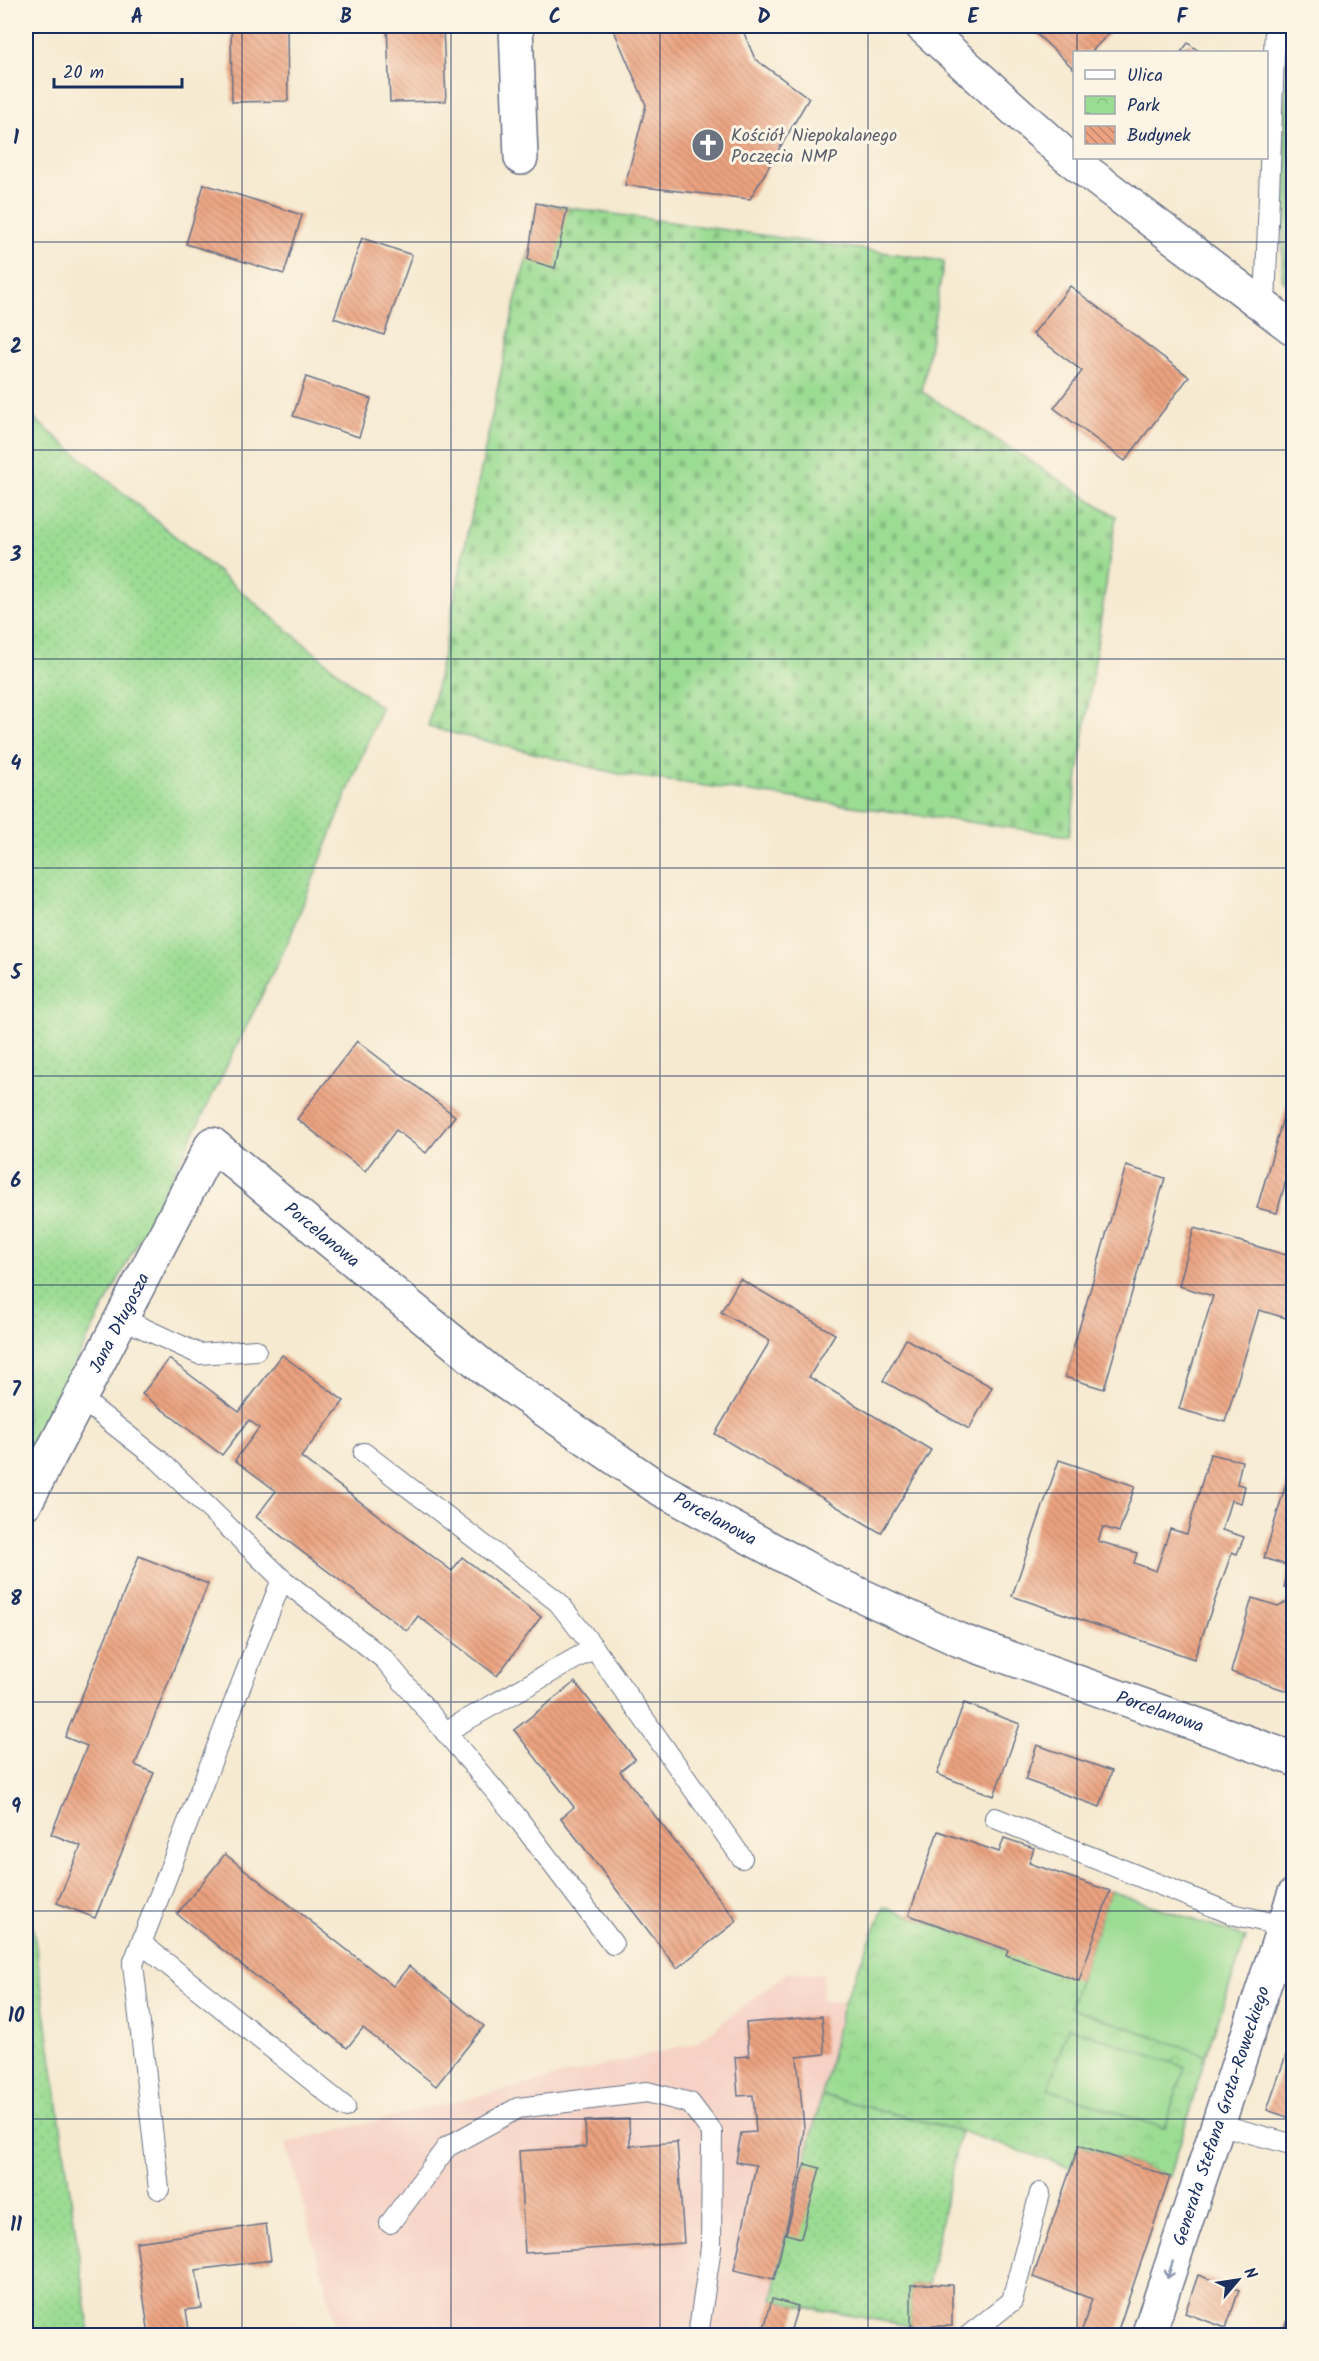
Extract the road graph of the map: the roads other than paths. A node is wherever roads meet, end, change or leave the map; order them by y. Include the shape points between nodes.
1 (516, 26) edge
2 (922, 26) edge
3 (1275, 26) edge
4 (521, 158) dead end
5 (1265, 307) junction
6 (1293, 329) edge
7 (212, 1144) joint
8 (122, 1318) junction
9 (256, 1350) dead end
10 (80, 1398) junction
11 (364, 1453) dead end
12 (26, 1502) edge
13 (282, 1579) junction
14 (594, 1648) junction
15 (445, 1732) junction
16 (1293, 1759) edge
17 (995, 1818) dead end
18 (741, 1858) dead end
19 (1293, 1895) edge
20 (1288, 1927) edge
21 (141, 1943) junction
22 (613, 1944) dead end
23 (345, 2107) dead end
24 (1218, 2124) junction
25 (1293, 2145) edge
26 (159, 2188) dead end
27 (1040, 2193) dead end
28 (390, 2223) dead end
29 (698, 2336) edge
30 (968, 2336) edge
31 (1148, 2336) edge

1 - 4 street
2 - 5 street via 1065,155
3 - 5 lane
5 - 6 street
7 - 8 street, Jana Długosza
7 - 16 street, Porcelanowa via 491,1373 657,1486 830,1581 959,1640
8 - 9 lane via 199,1354
8 - 10 street, Jana Długosza
10 - 12 street, Jana Długosza
10 - 13 lane via 159,1460
11 - 14 lane via 558,1602
13 - 15 lane via 384,1659
13 - 21 lane
14 - 15 lane
14 - 18 lane
15 - 22 lane via 516,1816
17 - 20 lane via 1232,1914
19 - 20 street, Generała Stefana Grota-Roweckiego
20 - 24 street, Generała Stefana Grota-Roweckiego
21 - 23 lane
21 - 26 lane via 133,1964
24 - 25 lane
24 -> 31 street, Generała Stefana Grota-Roweckiego
27 - 30 lane via 1012,2301
28 - 29 lane via 447,2147 518,2108 647,2092 690,2103 712,2132 711,2247

